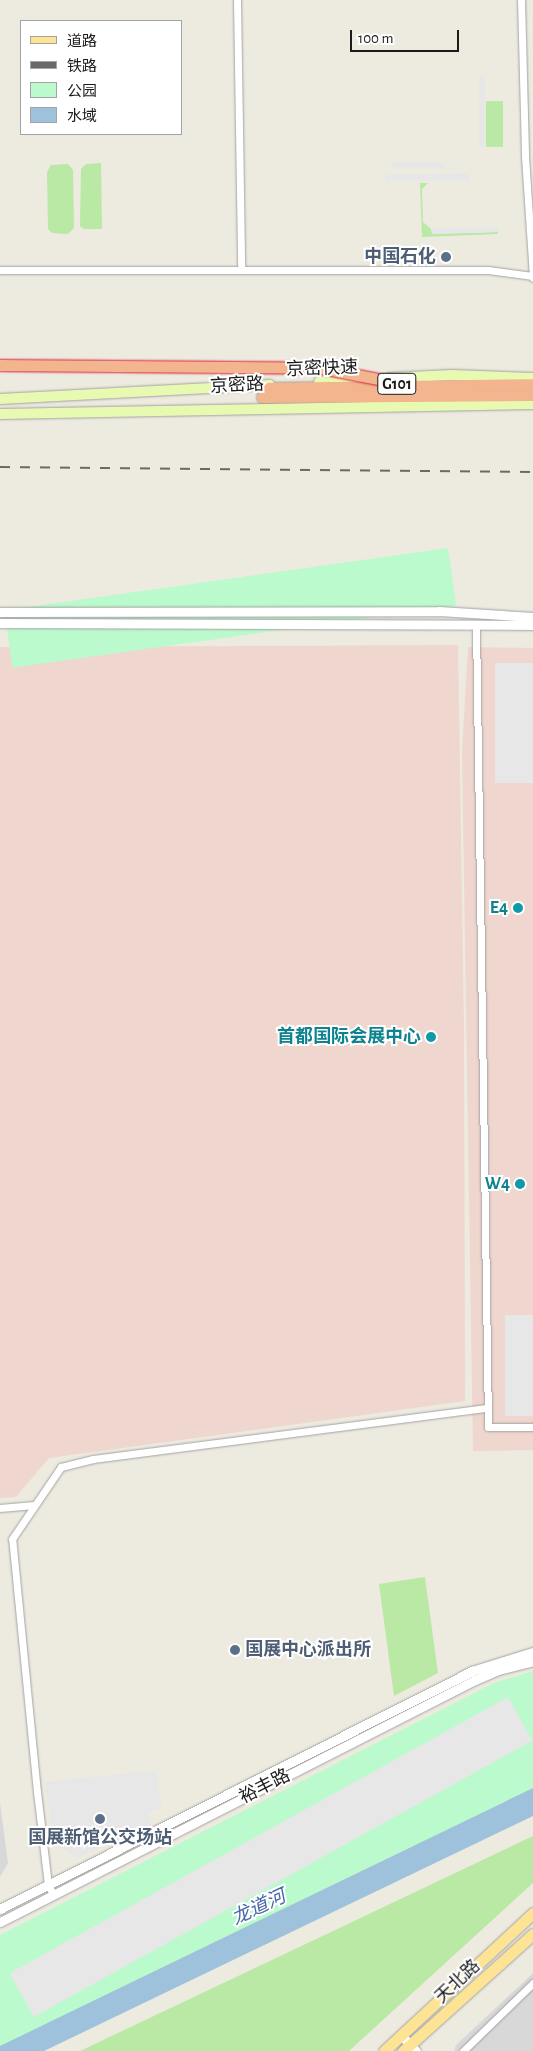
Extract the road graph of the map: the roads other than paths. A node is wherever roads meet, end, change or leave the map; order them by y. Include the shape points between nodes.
1 (237, 0) edge
2 (521, 0) edge
3 (241, 268) junction
4 (0, 270) edge
5 (532, 277) edge
6 (0, 365) edge
7 (533, 378) edge
8 (404, 384) junction
9 (533, 384) edge
10 (533, 395) edge
11 (0, 399) edge
12 (533, 404) edge
13 (0, 414) edge
14 (0, 612) edge
15 (533, 617) edge
16 (0, 623) edge
17 (476, 624) junction
18 (533, 625) edge
19 (487, 1408) junction
20 (533, 1427) edge
21 (34, 1504) junction
22 (0, 1508) edge
23 (533, 1652) edge
24 (533, 1662) edge
25 (48, 1885) junction
26 (53, 1894) junction
27 (0, 1909) edge
28 (533, 1913) edge
29 (0, 1922) edge
30 (533, 1934) edge
31 (533, 1983) edge
32 (401, 2035) junction
33 (410, 2049) edge
34 (384, 2051) edge
35 (463, 2051) edge

1 - 3 street
2 - 5 street
3 - 4 street
3 - 5 street via 488,270
6 - 8 highway, bridge via 321,368
7 - 11 main road, 京密路 / G101 via 452,375
8 - 9 highway, 京密快速 / G101
8 - 10 highway, 京密快速 / G101, bridge via 261,393
12 - 13 main road, 京密路 / G101
14 - 15 street via 439,611
16 - 17 street
17 - 18 street
17 - 19 street
19 - 20 street via 488,1427
19 - 21 street via 93,1459 61,1467
21 - 22 street
21 - 25 street via 12,1539
23 - 25 street, 裕丰路 via 472,1671
24 - 26 street, 裕丰路 via 498,1670 475,1680
25 - 26 street
25 - 27 street, 裕丰路
26 - 29 street, 裕丰路
28 - 32 main road, 天北路
30 - 33 main road, 天北路
31 - 35 street
32 - 33 street
32 - 34 main road, 天北路

